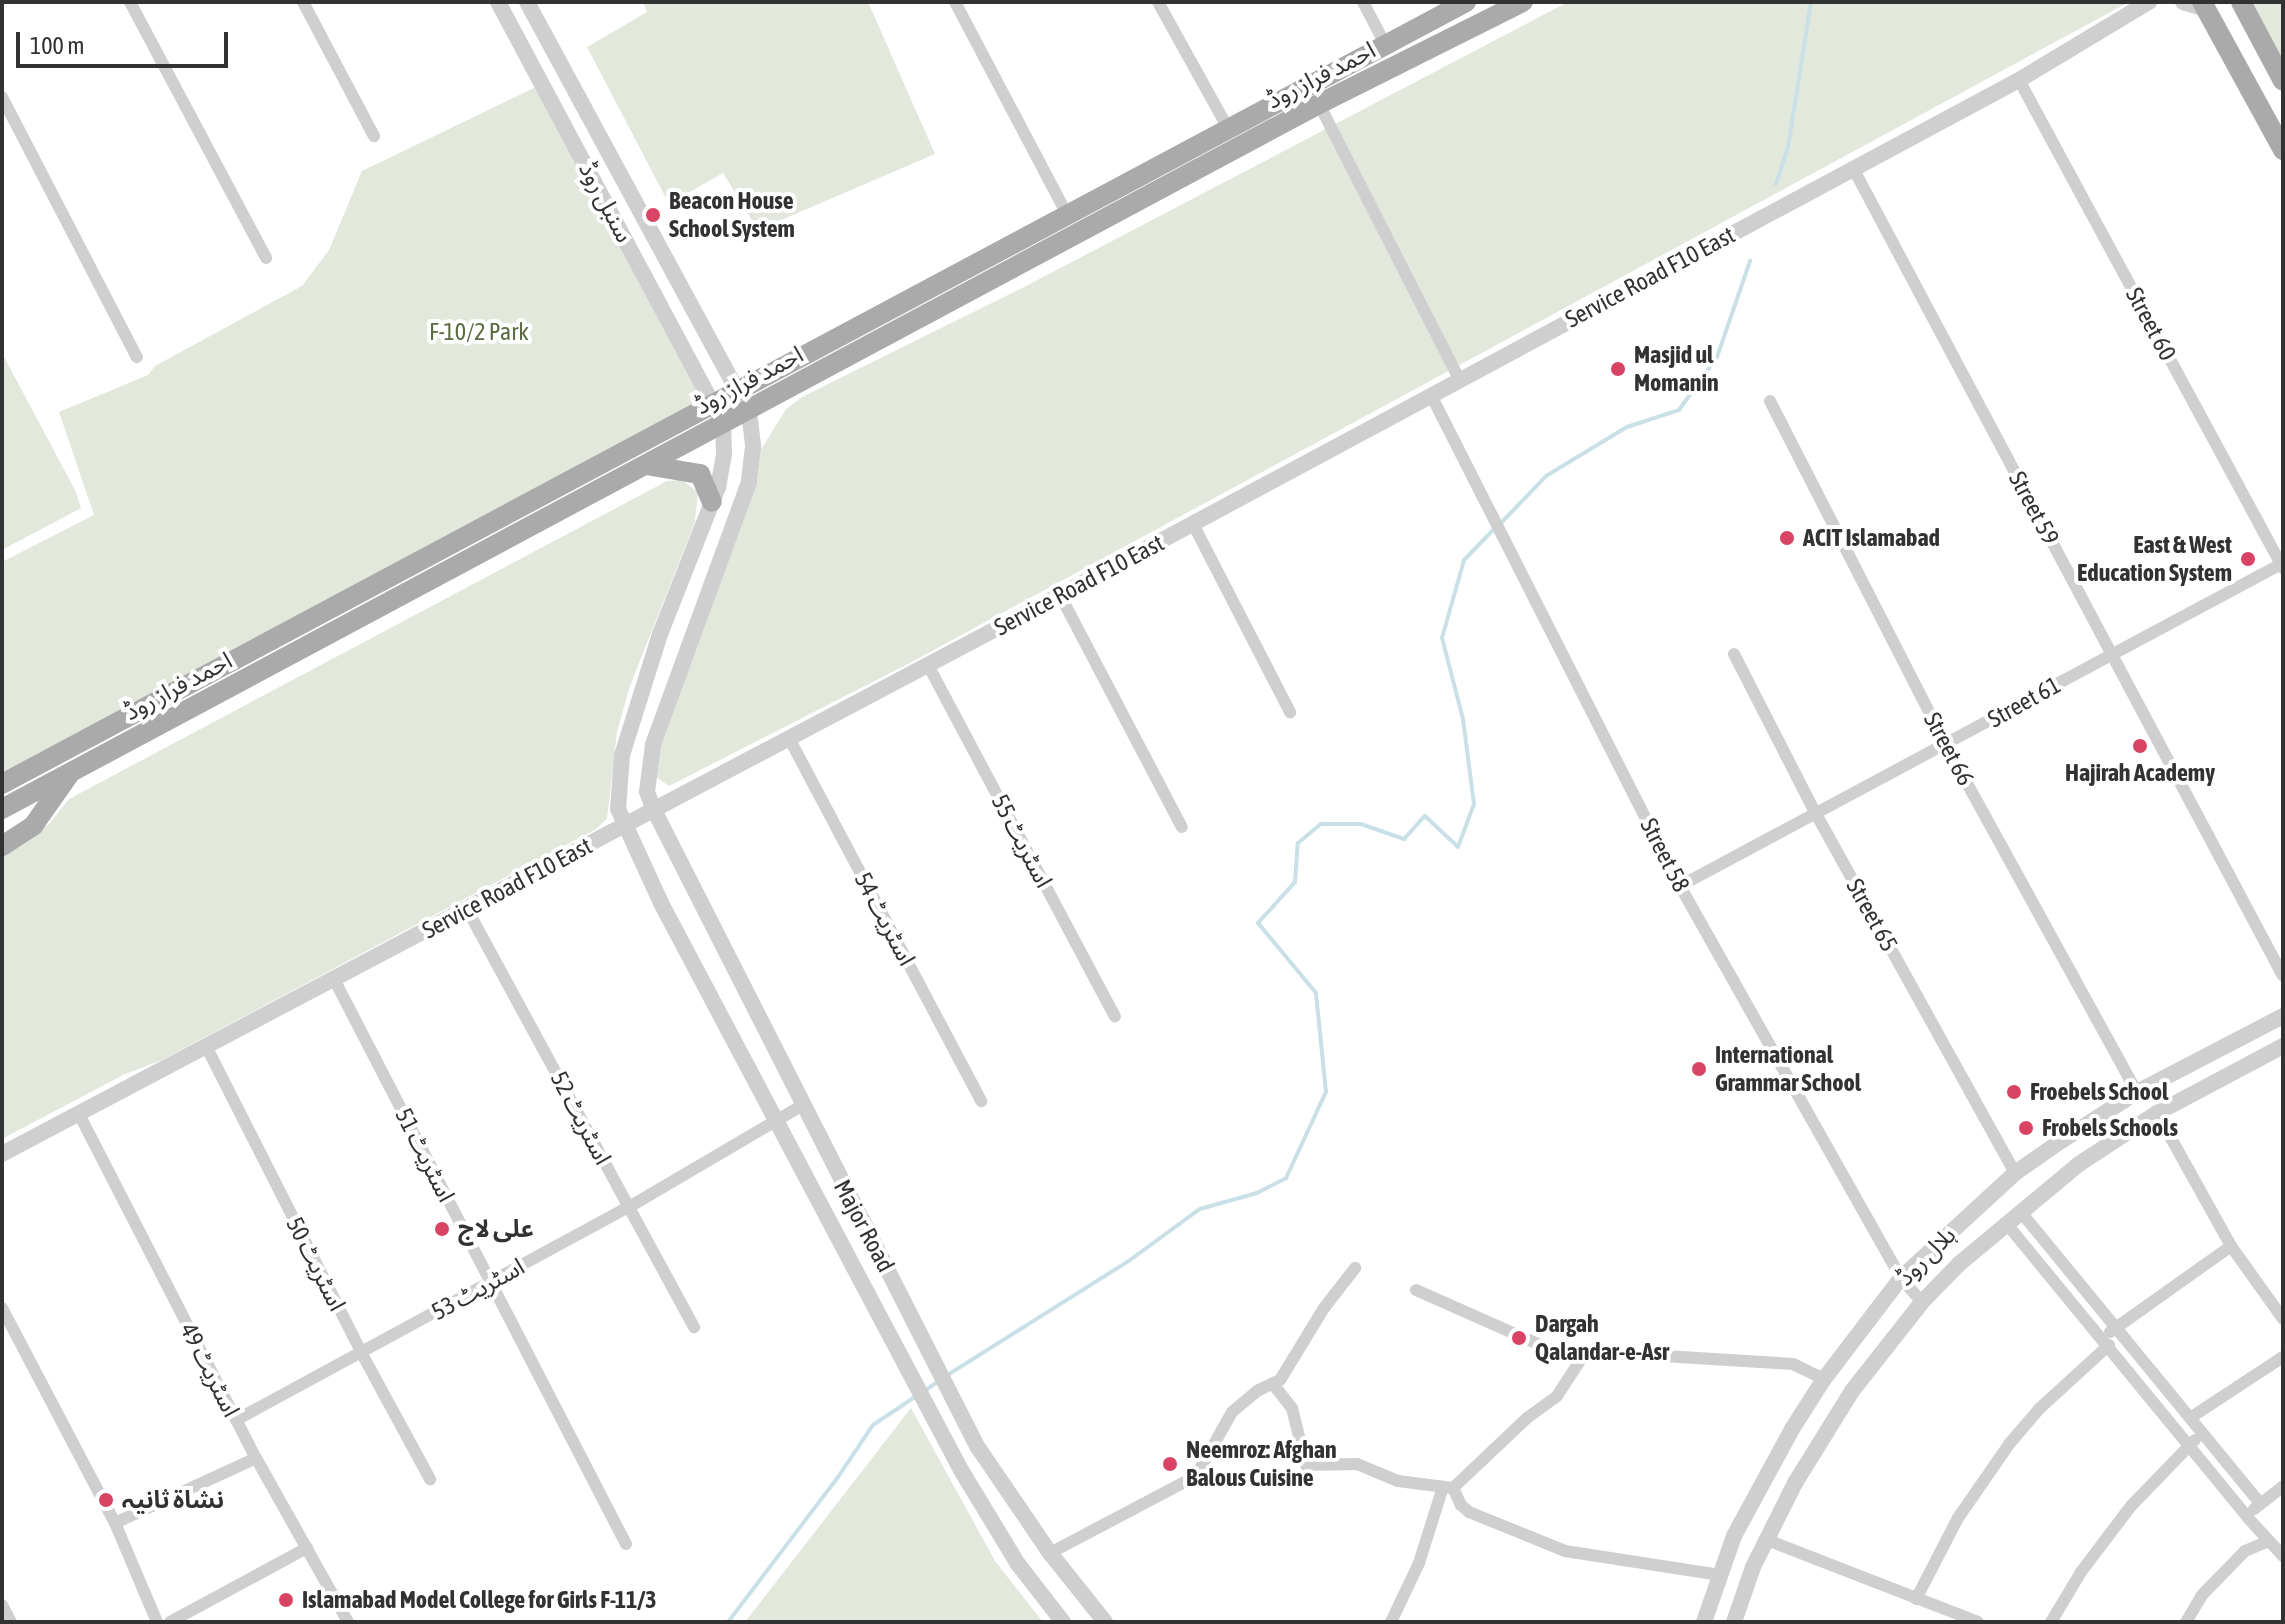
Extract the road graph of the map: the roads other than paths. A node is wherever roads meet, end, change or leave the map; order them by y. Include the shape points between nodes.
1 (130, 2) edge
2 (303, 2) edge
3 (498, 2) edge
4 (527, 2) edge
5 (955, 2) edge
6 (1158, 2) edge
7 (1363, 2) edge
8 (1466, 2) edge
9 (1523, 2) edge
10 (2149, 2) edge
11 (2183, 2) edge
12 (2241, 2) edge
13 (2204, 6) edge
14 (1386, 46) junction
15 (2019, 80) junction
16 (2283, 81) edge
17 (2, 97) edge
18 (1319, 104) junction
19 (2275, 115) edge
20 (1275, 117) junction
21 (1229, 130) junction
22 (374, 136) dead end
23 (2283, 150) edge
24 (1853, 168) junction
25 (1068, 216) junction
26 (266, 258) dead end
27 (137, 357) dead end
28 (1459, 379) junction
29 (737, 390) junction
30 (1431, 395) junction
31 (1770, 401) dead end
32 (714, 402) junction
33 (747, 410) junction
34 (723, 423) junction
35 (646, 465) junction
36 (712, 502) junction
37 (1193, 524) junction
38 (2282, 565) edge
39 (1060, 595) junction
40 (1734, 654) dead end
41 (2111, 654) junction
42 (928, 665) junction
43 (1290, 712) dead end
44 (789, 738) junction
45 (1946, 745) junction
46 (72, 772) junction
47 (2, 784) edge
48 (2, 809) edge
49 (654, 810) junction
50 (1815, 812) junction
51 (624, 826) junction
52 (1182, 827) dead end
53 (2, 846) edge
54 (1680, 886) junction
55 (467, 909) junction
56 (2283, 976) edge
57 (334, 979) junction
58 (1115, 1016) dead end
59 (2283, 1016) edge
60 (206, 1046) junction
61 (2283, 1046) edge
62 (2137, 1092) junction
63 (981, 1101) dead end
64 (801, 1106) junction
65 (2157, 1113) junction
66 (79, 1114) junction
67 (777, 1120) junction
68 (2, 1154) edge
69 (2015, 1173) junction
70 (629, 1207) junction
71 (2020, 1211) junction
72 (2006, 1223) junction
73 (2231, 1246) junction
74 (1355, 1268) dead end
75 (1901, 1278) junction
76 (490, 1282) junction
77 (1416, 1290) dead end
78 (1922, 1302) junction
79 (2, 1308) edge
80 (2283, 1319) edge
81 (694, 1327) dead end
82 (2116, 1329) junction
83 (2106, 1341) junction
84 (361, 1352) junction
85 (1585, 1353) junction
86 (2283, 1357) edge
87 (1824, 1379) junction
88 (1273, 1384) junction
89 (2190, 1418) junction
90 (236, 1420) junction
91 (2202, 1433) junction
92 (2189, 1445) junction
93 (977, 1446) junction
94 (256, 1458) junction
95 (955, 1460) junction
96 (430, 1479) dead end
97 (2283, 1486) edge
98 (1448, 1487) junction
99 (2259, 1502) junction
100 (2248, 1518) junction
101 (115, 1523) junction
102 (1767, 1540) junction
103 (2268, 1541) junction
104 (626, 1544) dead end
105 (307, 1548) junction
106 (1050, 1553) junction
107 (2283, 1556) edge
108 (1720, 1575) junction
109 (1916, 1599) junction
110 (2, 1605) edge
111 (11, 1622) edge
112 (157, 1622) edge
113 (170, 1622) edge
114 (348, 1622) edge
115 (1063, 1622) edge
116 (1105, 1622) edge
117 (1391, 1622) edge
118 (1704, 1622) edge
119 (1734, 1622) edge
120 (1978, 1622) edge
121 (2051, 1622) edge
122 (2186, 1622) edge

1 - 26 street
2 - 22 street
3 - 32 street, سنبل روڈ
4 - 29 street, سنبل روڈ
5 - 25 street
6 - 21 street
7 - 14 street
8 - 14 main road, احمد فراز روڈ
9 - 18 main road, احمد فراز روڈ
10 - 15 street, Service Road F10 East
11 - 13 street
12 - 16 main road
13 - 19 main road
14 - 20 main road, احمد فراز روڈ
15 - 24 street, Service Road F10 East
15 - 38 street, Street 60
17 - 27 street
18 - 20 main road, احمد فراز روڈ
18 - 28 street
19 - 23 main road
20 - 21 main road, احمد فراز روڈ
20 - 33 main road, احمد فراز روڈ
21 - 25 main road, احمد فراز روڈ
24 - 28 street, Service Road F10 East
24 - 41 street, Street 59
25 - 29 main road, احمد فراز روڈ
28 - 30 street, Service Road F10 East
29 - 32 main road, احمد فراز روڈ
29 - 33 street, سنبل روڈ
30 - 37 street, Service Road F10 East
30 - 54 street, Street 58
31 - 45 street, Street 66
32 - 34 street, سنبل روڈ
32 - 47 main road, احمد فراز روڈ
33 - 34 main road, احمد فراز روڈ
33 - 49 street, Major Road via 753,447 749,482 653,745 647,792
34 - 35 main road, احمد فراز روڈ
34 - 36 street, Major Road via 724,454
35 - 36 main road via 693,470 705,481
35 - 46 main road, احمد فراز روڈ
36 - 51 street, Major Road via 660,634 622,755 617,794
37 - 39 street, Service Road F10 East
37 - 43 street
38 - 41 street, Street 61
39 - 42 street, Service Road F10 East
39 - 52 street
40 - 50 street, Street 65
41 - 45 street, Street 61
41 - 56 street, Street 59
42 - 44 street, Service Road F10 East
42 - 58 street, اسٹریٹ 55
44 - 49 street, Service Road F10 East
44 - 63 street, اسٹریٹ 54
45 - 50 street, Street 61
45 - 62 street, Street 66
46 - 48 main road, احمد فراز روڈ
46 - 53 main road via 33,826
49 - 51 street, Service Road F10 East
49 - 64 street, Major Road
50 - 54 street, Street 61
50 - 69 street, Street 65
51 - 55 street, Service Road F10 East
51 - 67 street, Major Road
54 - 75 street, Street 58
55 - 57 street, Service Road F10 East
55 - 70 street, اسٹریٹ 52
57 - 60 street, Service Road F10 East
57 - 76 street, اسٹریٹ 51
59 - 62 street, ہلال روڈ
60 - 66 street, Service Road F10 East
60 - 84 street, اسٹریٹ 50
61 - 65 street, ہلال روڈ
62 - 69 street, ہلال روڈ
64 - 67 street, اسٹریٹ 53
64 - 93 street, Major Road
65 - 71 street, ہلال روڈ
65 - 73 street
66 - 68 street, Service Road F10 East
66 - 90 street, اسٹریٹ 49
67 - 70 street, اسٹریٹ 53
67 - 95 street, Major Road
69 - 75 street, ہلال روڈ
70 - 76 street, اسٹریٹ 53
70 - 81 street, اسٹریٹ 52
71 - 72 street, ہلال روڈ
71 - 82 street
72 - 78 street, ہلال روڈ
72 - 83 street
73 - 80 street
73 - 82 street
74 - 88 street
75 - 78 street, Street 58
75 - 87 street, ہلال روڈ
76 - 84 street, اسٹریٹ 53
76 - 104 street, اسٹریٹ 51
77 - 85 street via 1549,1349
78 - 102 street, ہلال روڈ via 1852,1391
79 - 101 street
82 - 83 street
82 - 89 street
83 - 92 street
83 - 109 street via 2010,1443 1958,1518
84 - 90 street, اسٹریٹ 53
84 - 96 street, اسٹریٹ 50
85 - 87 street via 1793,1364
85 - 98 street via 1557,1396
86 - 89 street
87 - 108 street, ہلال روڈ via 1734,1536
88 - 98 street via 1292,1408 1306,1465 1357,1464 1398,1481
88 - 106 street via 1232,1412 1196,1476
89 - 91 street
90 - 94 street, اسٹریٹ 49
91 - 92 street
91 - 99 street
92 - 100 street
92 - 121 street via 2131,1506
93 - 95 street
93 - 106 street, Major Road
94 - 101 street
94 - 105 street, اسٹریٹ 49
95 - 115 street, Major Road via 1018,1564
97 - 99 street
98 - 108 street via 1469,1512 1565,1551
98 - 117 street
99 - 100 street
100 - 103 street
101 - 112 street
102 - 109 street
102 - 119 street, ہلال روڈ
103 - 107 street
103 - 122 street via 2245,1551 2202,1595
105 - 113 street
105 - 114 street, اسٹریٹ 49
106 - 116 street, Major Road
108 - 118 street, ہلال روڈ
109 - 120 street
110 - 111 street

